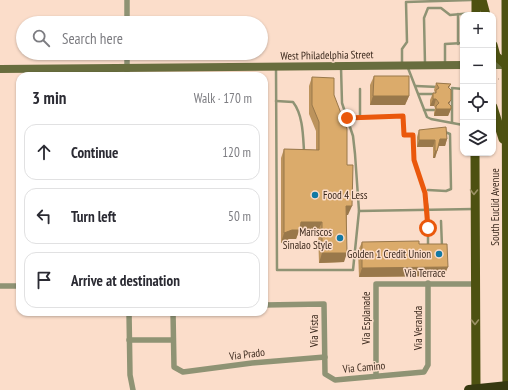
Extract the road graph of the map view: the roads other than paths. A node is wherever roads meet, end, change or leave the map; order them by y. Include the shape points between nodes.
1 (127, 0) edge
2 (471, 0) edge
3 (476, 0) edge
4 (482, 0) edge
5 (506, 0) edge
6 (476, 12) edge
7 (485, 12) edge
8 (458, 14) joint
9 (507, 14) edge
10 (127, 16) edge
11 (507, 43) edge
12 (458, 44) joint
13 (494, 48) edge
14 (127, 60) edge
15 (506, 64) junction
16 (445, 65) junction
17 (460, 65) edge
18 (496, 65) edge
19 (341, 66) junction
20 (404, 66) junction
21 (426, 66) junction
22 (276, 67) junction
23 (0, 69) edge
24 (127, 72) edge
25 (416, 86) junction
26 (360, 88) dead end
27 (452, 88) junction
28 (460, 89) edge
29 (419, 94) junction
30 (434, 94) edge
31 (448, 94) edge
32 (453, 94) junction
33 (276, 101) junction
34 (424, 110) junction
35 (434, 110) edge
36 (448, 110) edge
37 (452, 110) junction
38 (496, 116) edge
39 (507, 116) edge
40 (360, 117) junction
41 (347, 118) junction
42 (452, 122) junction
43 (460, 124) edge
44 (420, 132) edge
45 (444, 132) edge
46 (413, 135) junction
47 (304, 151) edge
48 (475, 156) edge
49 (506, 162) junction
50 (507, 182) edge
51 (428, 190) dead end
52 (428, 209) junction
53 (474, 209) junction
54 (359, 211) junction
55 (441, 221) dead end
56 (355, 248) junction
57 (363, 248) edge
58 (421, 248) edge
59 (428, 248) junction
60 (428, 283) junction
61 (376, 284) joint
62 (475, 284) junction
63 (0, 286) edge
64 (16, 286) edge
65 (507, 298) edge
66 (268, 305) edge
67 (129, 316) edge
68 (173, 316) edge
69 (507, 318) edge
70 (130, 340) junction
71 (173, 340) junction
72 (508, 349) edge
73 (325, 357) junction
74 (424, 372) joint
75 (376, 376) junction
76 (508, 387) edge
77 (133, 390) edge
78 (474, 390) edge

1 - 10 street
2 - 20 lane via 406,2 407,42 402,49
3 - 6 main road
4 - 7 main road
5 - 9 main road, South Euclid Avenue
8 - 12 lane
8 - 21 lane via 450,15 441,8 434,7 428,8 425,12
9 - 11 main road, South Euclid Avenue
11 - 15 main road, South Euclid Avenue
12 - 16 lane via 445,44
13 - 15 main road via 496,56
14 - 24 street
15 - 18 main road
15 - 39 main road, South Euclid Avenue
16 - 17 main road, West Philadelphia Street
16 - 21 main road, West Philadelphia Street
19 - 20 main road, West Philadelphia Street
19 - 22 main road, West Philadelphia Street
19 - 41 lane via 342,104
20 - 21 main road, West Philadelphia Street
20 - 25 lane
22 - 24 main road, West Philadelphia Street
22 - 33 lane
23 - 24 main road, West Philadelphia Street
25 - 27 lane
25 - 29 lane
26 - 40 lane
27 - 28 lane
27 - 32 lane
29 - 30 lane
29 - 34 lane
31 - 32 lane
32 - 37 lane
33 - 47 lane via 293,102 303,130
33 - 56 lane via 277,270 353,270
34 - 35 lane
34 - 42 lane via 431,119
36 - 37 lane
37 - 42 lane
38 - 49 main road via 503,138
39 - 49 main road, South Euclid Avenue
40 - 41 lane
40 - 46 lane via 403,116 404,135
41 - 54 lane via 356,154
42 - 43 lane
44 - 46 lane
45 - 51 lane via 450,134 451,188 446,191
46 - 52 lane via 414,160
48 -> 53 main road, South Euclid Avenue
49 - 50 main road, South Euclid Avenue
50 - 65 main road, South Euclid Avenue
52 - 53 lane
52 - 54 lane
52 - 59 lane
53 - 62 main road, South Euclid Avenue
54 - 56 lane
55 - 59 lane via 442,247
56 - 57 lane
58 - 59 lane
60 - 61 street, Via Terrace
60 - 62 street, Via Terrace
60 - 74 street, Via Veranda via 428,365
61 - 75 street, Via Esplanade
62 -> 78 main road, South Euclid Avenue
63 - 64 street
65 - 69 main road, South Euclid Avenue
66 - 73 street, Via Vista via 324,304
67 - 70 street
68 - 71 street
69 - 72 main road, South Euclid Avenue
70 - 71 street
70 - 77 street via 130,375
71 - 73 street, Via Prado via 174,367 183,372
72 - 76 main road, South Euclid Avenue
73 - 75 street, Via Camino via 325,374 335,380
74 - 75 street, Via Camino
76 - 78 highway

